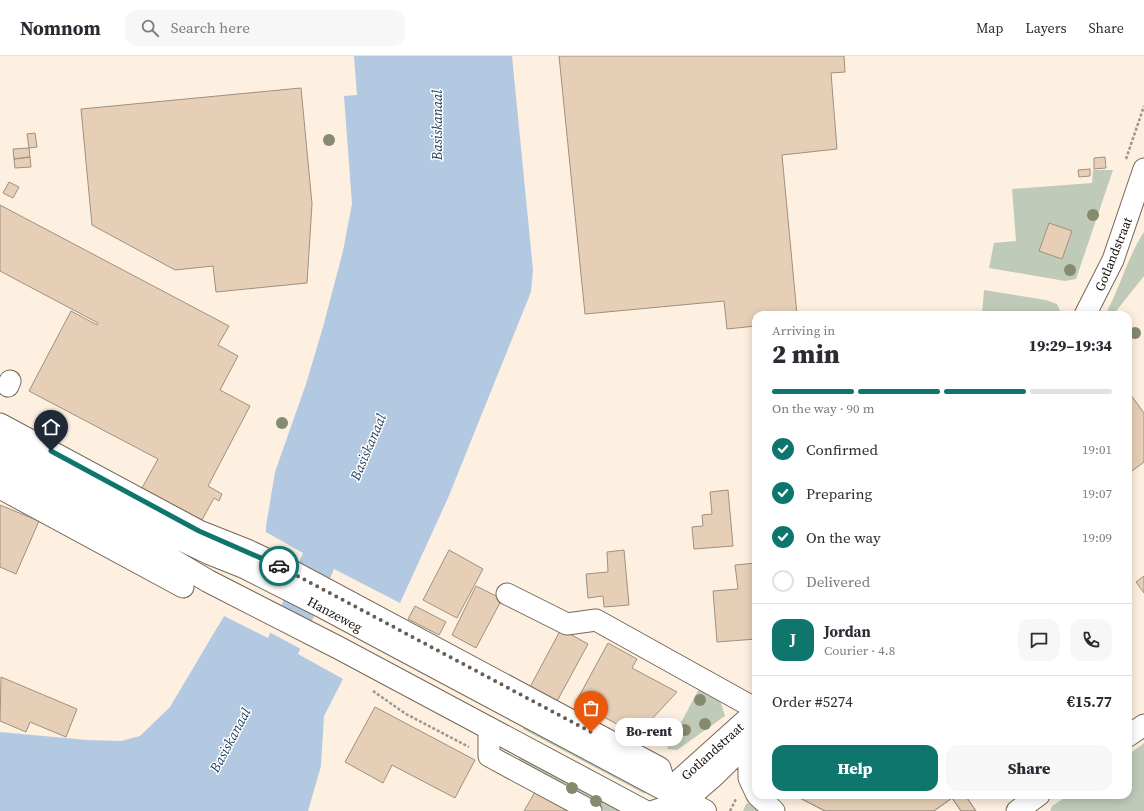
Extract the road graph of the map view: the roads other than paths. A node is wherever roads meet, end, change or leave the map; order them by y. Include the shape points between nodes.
1 (1144, 169) edge
2 (1087, 311) edge
3 (0, 424) edge
4 (0, 444) edge
5 (0, 467) edge
6 (0, 488) edge
7 (290, 580) junction
8 (182, 587) dead end
9 (507, 594) dead end
10 (752, 708) edge
11 (752, 714) edge
12 (1144, 726) edge
13 (489, 728) junction
14 (1132, 734) edge
15 (752, 740) edge
16 (752, 749) edge
17 (752, 784) edge
18 (676, 796) junction
19 (762, 799) edge
20 (1034, 799) edge
21 (591, 811) edge
22 (644, 811) edge
23 (654, 811) edge
24 (704, 811) edge
25 (774, 811) edge
26 (1017, 811) edge

1 - 2 street, Gotlandstraat via 1113,260
3 - 7 street, Hanzeweg via 199,531 247,550
4 - 7 main road, Hanzeweg via 174,536
5 - 13 main road
6 - 8 street
7 - 18 main road, Hanzeweg
9 - 10 street via 567,624 596,620
11 - 18 street, Gotlandstraat
12 - 14 street
13 - 21 street via 489,756
13 - 22 main road
15 - 18 street, Gotlandstraat
16 - 17 street via 749,778
18 - 23 street, Gotlandstraat
18 - 24 main road, Hanzeweg
19 - 25 street
20 - 26 street

